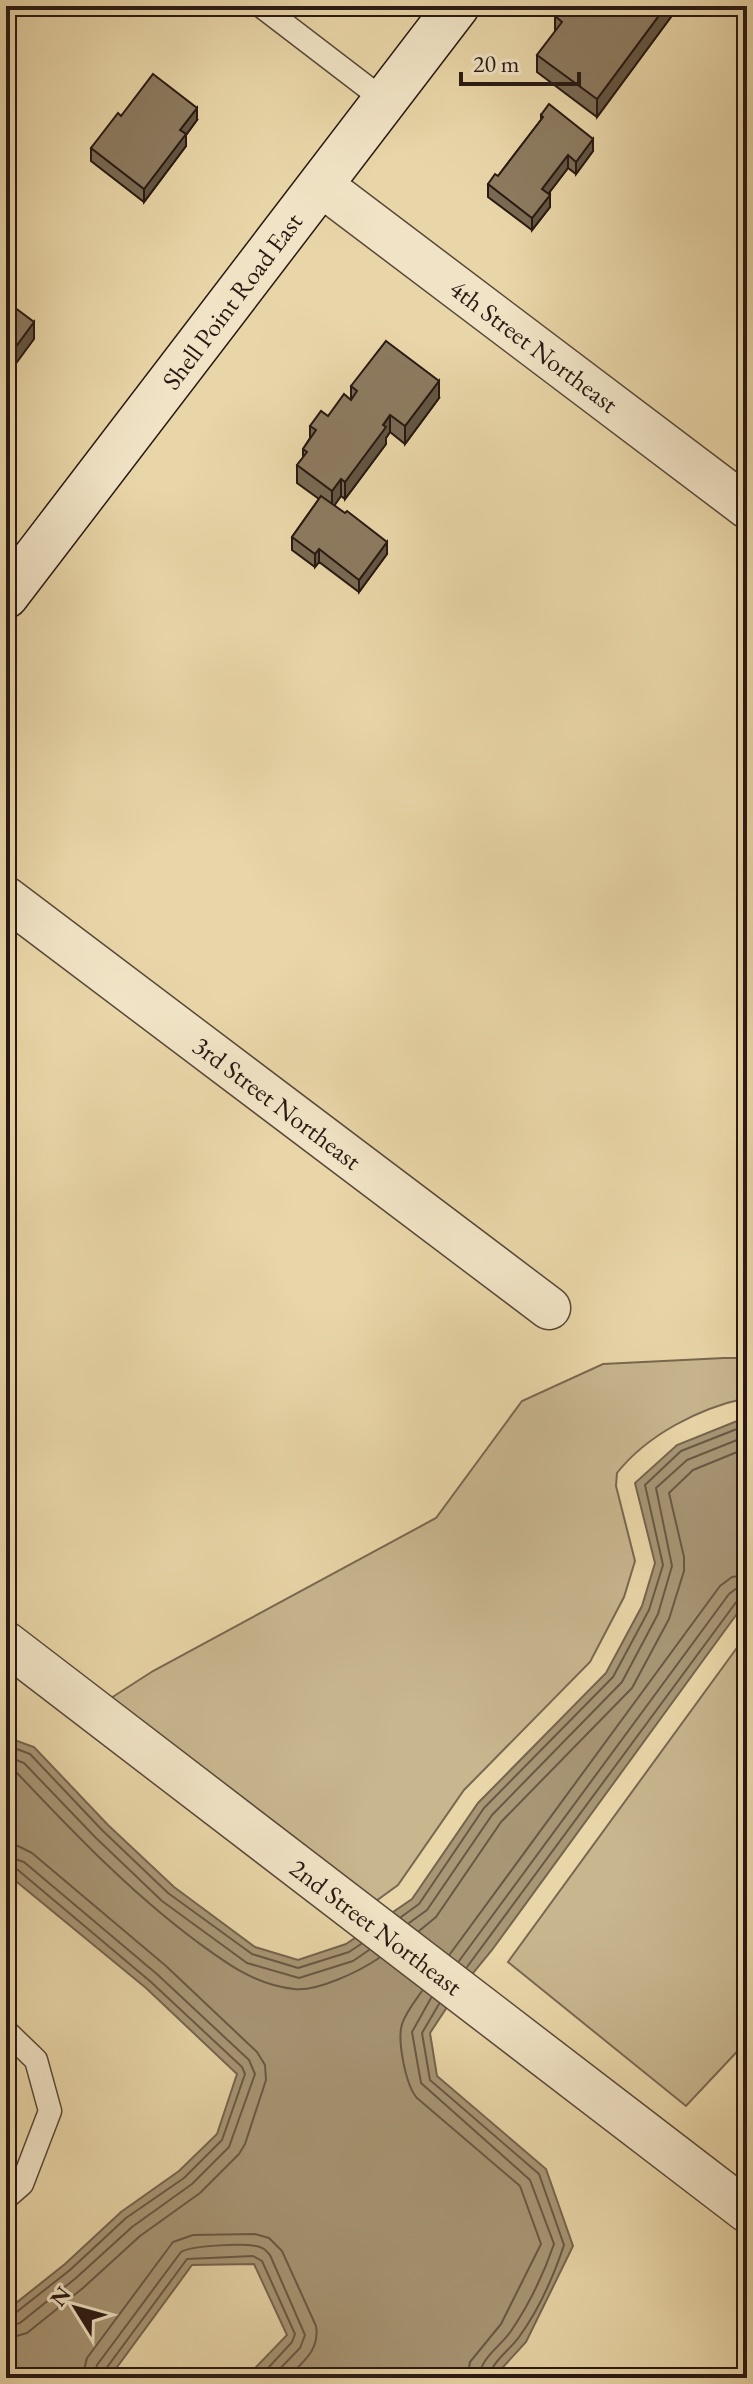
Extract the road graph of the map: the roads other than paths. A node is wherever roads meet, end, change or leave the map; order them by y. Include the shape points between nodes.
1 (261, 6) edge
2 (457, 6) edge
3 (385, 101) junction
4 (321, 185) junction
5 (747, 507) edge
6 (12, 575) edge
7 (6, 898) edge
8 (549, 1308) dead end
9 (6, 1643) edge
10 (6, 2031) edge
11 (6, 2198) edge
12 (747, 2211) edge

1 - 3 lane
2 - 3 street, Shell Point Road East
3 - 4 street, Shell Point Road East
4 - 5 street, 4th Street Northeast
4 - 6 street, Shell Point Road East
7 - 8 street, 3rd Street Northeast
9 - 12 street, 2nd Street Northeast
10 - 11 lane via 36,2060 50,2111 22,2184

